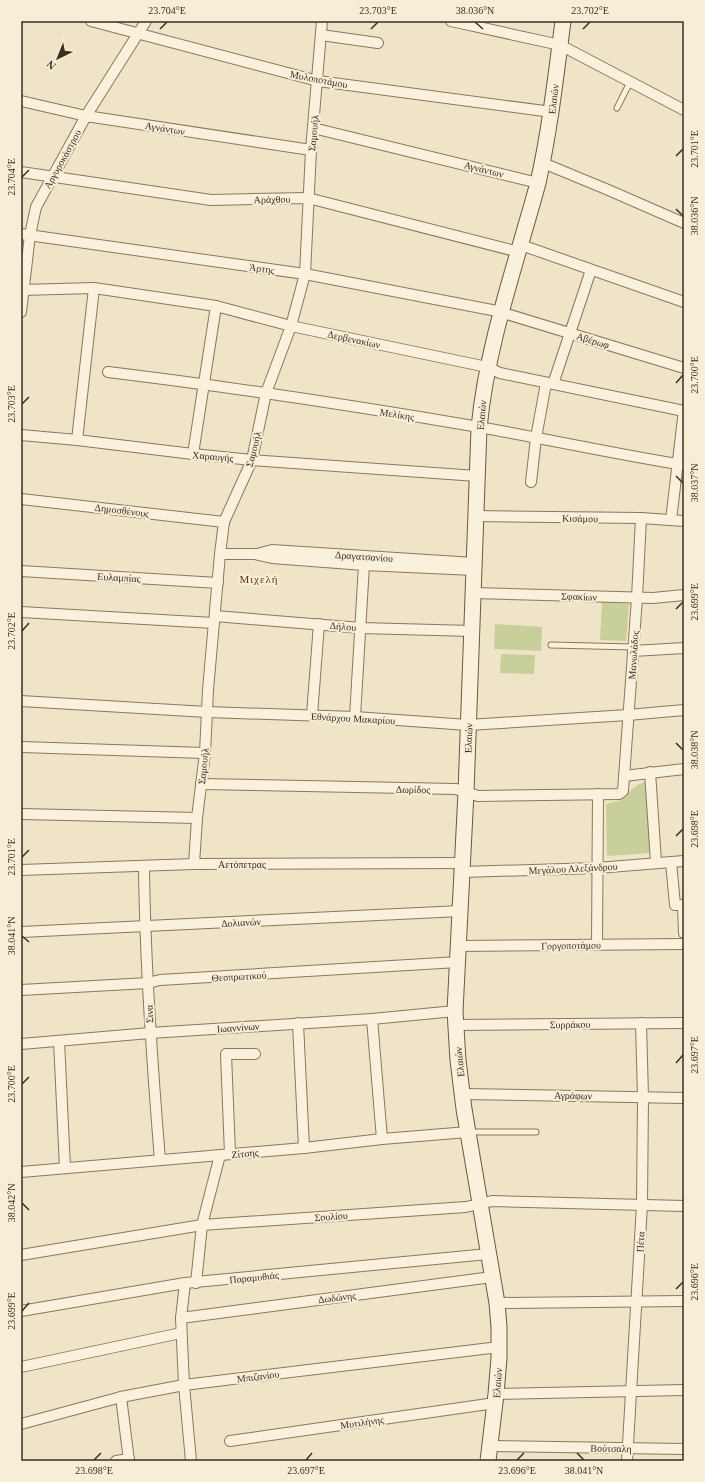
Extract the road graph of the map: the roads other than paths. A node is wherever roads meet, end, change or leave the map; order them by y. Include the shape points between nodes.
1 (91, 21) edge
2 (146, 21) edge
3 (322, 21) edge
4 (451, 21) edge
5 (563, 21) edge
6 (138, 33) junction
7 (321, 35) junction
8 (378, 43) dead end
9 (560, 45) junction
10 (318, 81) junction
11 (630, 82) junction
12 (21, 101) edge
13 (683, 107) edge
14 (617, 108) dead end
15 (552, 112) junction
16 (86, 116) junction
17 (313, 128) junction
18 (311, 150) junction
19 (543, 163) junction
20 (21, 172) edge
21 (52, 177) junction
22 (538, 183) junction
23 (308, 198) junction
24 (684, 223) edge
25 (25, 234) edge
26 (520, 248) junction
27 (591, 270) junction
28 (305, 274) junction
29 (94, 288) junction
30 (22, 290) edge
31 (684, 302) edge
32 (216, 306) junction
33 (21, 312) edge
34 (501, 312) junction
35 (291, 326) junction
36 (570, 333) junction
37 (487, 367) junction
38 (684, 368) edge
39 (108, 372) dead end
40 (204, 384) junction
41 (549, 384) junction
42 (266, 393) junction
43 (684, 411) edge
44 (479, 428) junction
45 (21, 436) edge
46 (536, 438) junction
47 (77, 440) junction
48 (192, 454) junction
49 (252, 460) junction
50 (681, 464) edge
51 (477, 476) junction
52 (531, 482) dead end
53 (21, 499) edge
54 (476, 516) junction
55 (641, 518) junction
56 (671, 520) junction
57 (684, 521) edge
58 (224, 522) junction
59 (220, 554) junction
60 (255, 554) junction
61 (364, 565) junction
62 (474, 566) junction
63 (21, 571) edge
64 (218, 583) junction
65 (473, 593) junction
66 (684, 595) edge
67 (637, 598) junction
68 (21, 612) edge
69 (214, 620) junction
70 (319, 624) junction
71 (361, 628) junction
72 (472, 631) junction
73 (551, 645) dead end
74 (684, 648) edge
75 (633, 649) junction
76 (21, 701) edge
77 (684, 710) edge
78 (207, 712) junction
79 (312, 715) junction
80 (628, 715) junction
81 (355, 717) junction
82 (468, 725) junction
83 (21, 747) edge
84 (205, 753) junction
85 (684, 769) edge
86 (650, 772) junction
87 (624, 776) junction
88 (201, 784) junction
89 (623, 791) joint
90 (466, 792) junction
91 (598, 794) junction
92 (21, 814) edge
93 (197, 818) junction
94 (684, 861) edge
95 (656, 862) junction
96 (671, 862) junction
97 (194, 864) junction
98 (144, 866) junction
99 (463, 868) junction
100 (597, 868) junction
101 (21, 870) edge
102 (460, 911) junction
103 (144, 927) junction
104 (21, 932) edge
105 (684, 933) edge
106 (597, 944) junction
107 (684, 944) edge
108 (458, 946) junction
109 (458, 962) junction
110 (148, 983) junction
111 (21, 990) edge
112 (372, 1018) junction
113 (455, 1018) junction
114 (298, 1023) junction
115 (641, 1023) junction
116 (684, 1023) edge
117 (150, 1033) junction
118 (59, 1041) junction
119 (21, 1044) edge
120 (255, 1054) dead end
121 (462, 1094) junction
122 (644, 1097) junction
123 (684, 1098) edge
124 (468, 1132) junction
125 (536, 1132) dead end
126 (382, 1139) junction
127 (304, 1148) junction
128 (225, 1155) junction
129 (160, 1160) junction
130 (65, 1168) junction
131 (21, 1172) edge
132 (480, 1203) junction
133 (642, 1205) junction
134 (684, 1206) edge
135 (202, 1225) junction
136 (488, 1254) junction
137 (21, 1255) edge
138 (492, 1277) junction
139 (185, 1283) junction
140 (196, 1283) junction
141 (637, 1302) junction
142 (684, 1302) edge
143 (497, 1303) junction
144 (21, 1311) edge
145 (181, 1318) junction
146 (182, 1333) junction
147 (499, 1347) junction
148 (21, 1367) edge
149 (184, 1385) junction
150 (684, 1390) edge
151 (631, 1392) junction
152 (121, 1397) junction
153 (496, 1399) junction
154 (21, 1424) edge
155 (488, 1439) junction
156 (230, 1441) dead end
157 (628, 1449) junction
158 (684, 1449) edge
159 (129, 1460) edge
160 (116, 1461) edge
161 (191, 1461) edge
162 (488, 1461) edge
163 (628, 1461) edge

1 - 6 street, Μυλοποτάμου
2 - 6 street, Αργυροκάστρου
3 - 7 street, Σαμουήλ
4 - 9 street
5 - 9 street, Ελαιών
6 - 10 street, Μυλοποτάμου
6 - 16 street, Αργυροκάστρου
7 - 8 street
7 - 10 street, Σαμουήλ
9 - 11 street
9 - 15 street, Ελαιών
10 - 15 street, Μυλοποτάμου
10 - 17 street, Σαμουήλ
11 - 13 street
11 - 14 lane
12 - 16 street, Αγνάντων
15 - 19 street, Ελαιών
16 - 18 street, Αγνάντων
16 - 21 street, Αργυροκάστρου
17 - 18 street, Σαμουήλ
17 - 22 street, Αγνάντων
18 - 23 street, Σαμουήλ
19 - 22 street, Ελαιών
19 - 24 street
20 - 21 street, Αράχθου
21 - 23 street, Αράχθου via 211,200
21 - 25 street, Αργυροκάστρου
22 - 26 street, Ελαιών
23 - 26 street, Αράχθου
23 - 28 street, Σαμουήλ
25 - 28 street, Άρτης
25 - 30 street, Αργυροκάστρου
26 - 27 street, Αράχθου
26 - 34 street, Ελαιών
27 - 31 street, Αράχθου
27 - 36 street
28 - 34 street, Άρτης
28 - 35 street, Σαμουήλ
29 - 30 street, Δερβενακίων
29 - 32 street, Δερβενακίων
29 - 47 street
30 - 33 street, Αργυροκάστρου
32 - 35 street, Δερβενακίων
32 - 40 street
34 - 36 street, Αβέρωφ
34 - 37 street, Ελαιών
35 - 37 street, Δερβενακίων
35 - 42 street, Σαμουήλ
36 - 38 street, Αβέρωφ
36 - 41 street
37 - 41 street, Δερβενακίων via 500,373
37 - 44 street, Ελαιών
39 - 40 street, Μελίκης
40 - 42 street, Μελίκης
40 - 48 street
41 - 43 street, Δερβενακίων
41 - 46 street
42 - 44 street, Μελίκης
42 - 49 street, Σαμουήλ
43 - 50 street
44 - 46 street, Μελίκης
44 - 51 street, Ελαιών
45 - 47 street, Χαραυγής
46 - 50 street, Μελίκης
46 - 52 street
47 - 48 street, Χαραυγής
48 - 49 street, Χαραυγής
49 - 51 street, Χαραυγής
49 - 58 street, Σαμουήλ
50 - 56 street
51 - 54 street, Ελαιών
53 - 58 street, Δημοσθένους
54 - 55 street, Κισάμου
54 - 62 street, Ελαιών
55 - 56 street, Κισάμου
55 - 67 street, Μανωλάδος
56 - 57 street, Κισάμου
58 - 59 street, Σαμουήλ
59 - 60 street, Δραγατσανίου
59 - 64 street, Σαμουήλ
60 - 61 street, Δραγατσανίου via 272,558
60 - 62 street, Δραγατσανίου via 272,550
61 - 62 street, Δραγατσανίου
61 - 71 street
62 - 65 street, Ελαιών
63 - 64 street, Ευλαμπίας
64 - 69 street, Σαμουήλ
65 - 67 street, Σφακίων
65 - 72 street, Ελαιών
66 - 67 street, Σφακίων
67 - 75 street, Μανωλάδος
68 - 69 street, Δήλου
69 - 70 street, Δήλου
69 - 78 street, Σαμουήλ
70 - 71 street, Δήλου
70 - 79 street
71 - 72 street, Δήλου
71 - 81 street
72 - 82 street, Ελαιών
73 - 75 lane
74 - 75 street
75 - 80 street, Μανωλάδος
76 - 78 street, Εθνάρχου Μακαρίου
77 - 80 street, Εθνάρχου Μακαρίου
78 - 79 street, Εθνάρχου Μακαρίου
78 - 84 street, Σαμουήλ
79 - 81 street, Εθνάρχου Μακαρίου
80 - 82 street, Εθνάρχου Μακαρίου
80 - 87 street, Μανωλάδος
81 - 82 street, Εθνάρχου Μακαρίου
82 - 90 street, Ελαιών
83 - 84 street
84 - 88 street, Σαμουήλ
85 - 86 street
86 - 87 street
86 - 95 street
87 - 89 street, Μανωλάδος
88 - 90 street, Δωρίδος via 456,789
88 - 93 street, Σαμουήλ
89 - 91 street, Δωρίδος via 619,794
90 - 91 street, Δωρίδος via 478,796
90 - 99 street, Ελαιών
91 - 100 street
92 - 93 street
93 - 97 street, Σαμουήλ
94 - 96 street, Μεγάλου Αλεξάνδρου
95 - 96 street, Μεγάλου Αλεξάνδρου
95 - 100 street, Μεγάλου Αλεξάνδρου
96 - 105 street via 675,905 683,905
97 - 98 street, Αετόπετρας
97 - 99 street, Αετόπετρας
98 - 101 street, Αετόπετρας
98 - 103 street, Σινα
99 - 100 street, Μεγάλου Αλεξάνδρου
99 - 102 street, Ελαιών
100 - 106 street
102 - 103 street, Δολιανών
102 - 108 street, Ελαιών
103 - 104 street, Δολιανών
103 - 110 street, Σινα
106 - 107 street, Γοργοποτάμου
106 - 108 street, Γοργοποτάμου
108 - 109 street, Ελαιών
109 - 110 street, Θεσπρωτικού via 160,980
109 - 113 street, Ελαιών
110 - 111 street, Θεσπρωτικού
110 - 117 street, Σινα
112 - 113 street, Ιωαννίνων
112 - 114 street, Ιωαννίνων
112 - 126 street
113 - 115 street, Συρράκου
113 - 121 street, Ελαιών
114 - 117 street, Ιωαννίνων
114 - 127 street
115 - 116 street, Συρράκου
115 - 122 street, Πέτα
117 - 118 street, Ιωαννίνων
117 - 129 street, Σινα
118 - 119 street, Ιωαννίνων
118 - 130 street
120 - 128 street via 226,1054
121 - 122 street, Αγράφων
121 - 124 street, Ελαιών
122 - 123 street, Αγράφων
122 - 133 street, Πέτα
124 - 125 lane
124 - 126 street, Ζίτσης
124 - 132 street, Ελαιών
126 - 127 street, Ζίτσης
127 - 128 street, Ζίτσης
128 - 129 street, Ζίτσης
128 - 135 street
129 - 130 street, Ζίτσης
130 - 131 street, Ζίτσης
132 - 133 street, Σουλίου via 492,1201
132 - 135 street, Σουλίου via 466,1207
132 - 136 street, Ελαιών
133 - 134 street, Σουλίου
133 - 141 street, Πέτα
135 - 137 street, Σουλίου
135 - 140 street
136 - 138 street, Ελαιών
136 - 140 street, Παραμυθιάς
138 - 143 street, Ελαιών
138 - 145 street, Δωδώνης
139 - 140 street, Παραμυθιάς
139 - 144 street, Παραμυθιάς
139 - 145 street
141 - 142 street
141 - 143 street
141 - 151 street, Πέτα
143 - 147 street, Ελαιών
145 - 146 street
146 - 148 street
146 - 149 street
147 - 149 street, Μπιζανίου
147 - 153 street, Ελαιών
149 - 152 street, Μπιζανίου
149 - 161 street
150 - 151 street, Μυτιλήνης
151 - 153 street, Μυτιλήνης
151 - 157 street, Πέτα
152 - 154 street, Μπιζανίου
152 - 159 street
153 - 155 street, Ελαιών
153 - 156 street, Μυτιλήνης
155 - 157 street, Βούτσαλη
155 - 162 street, Ελαιών
157 - 158 street, Βούτσαλη
157 - 163 street, Πέτα
159 - 160 street

